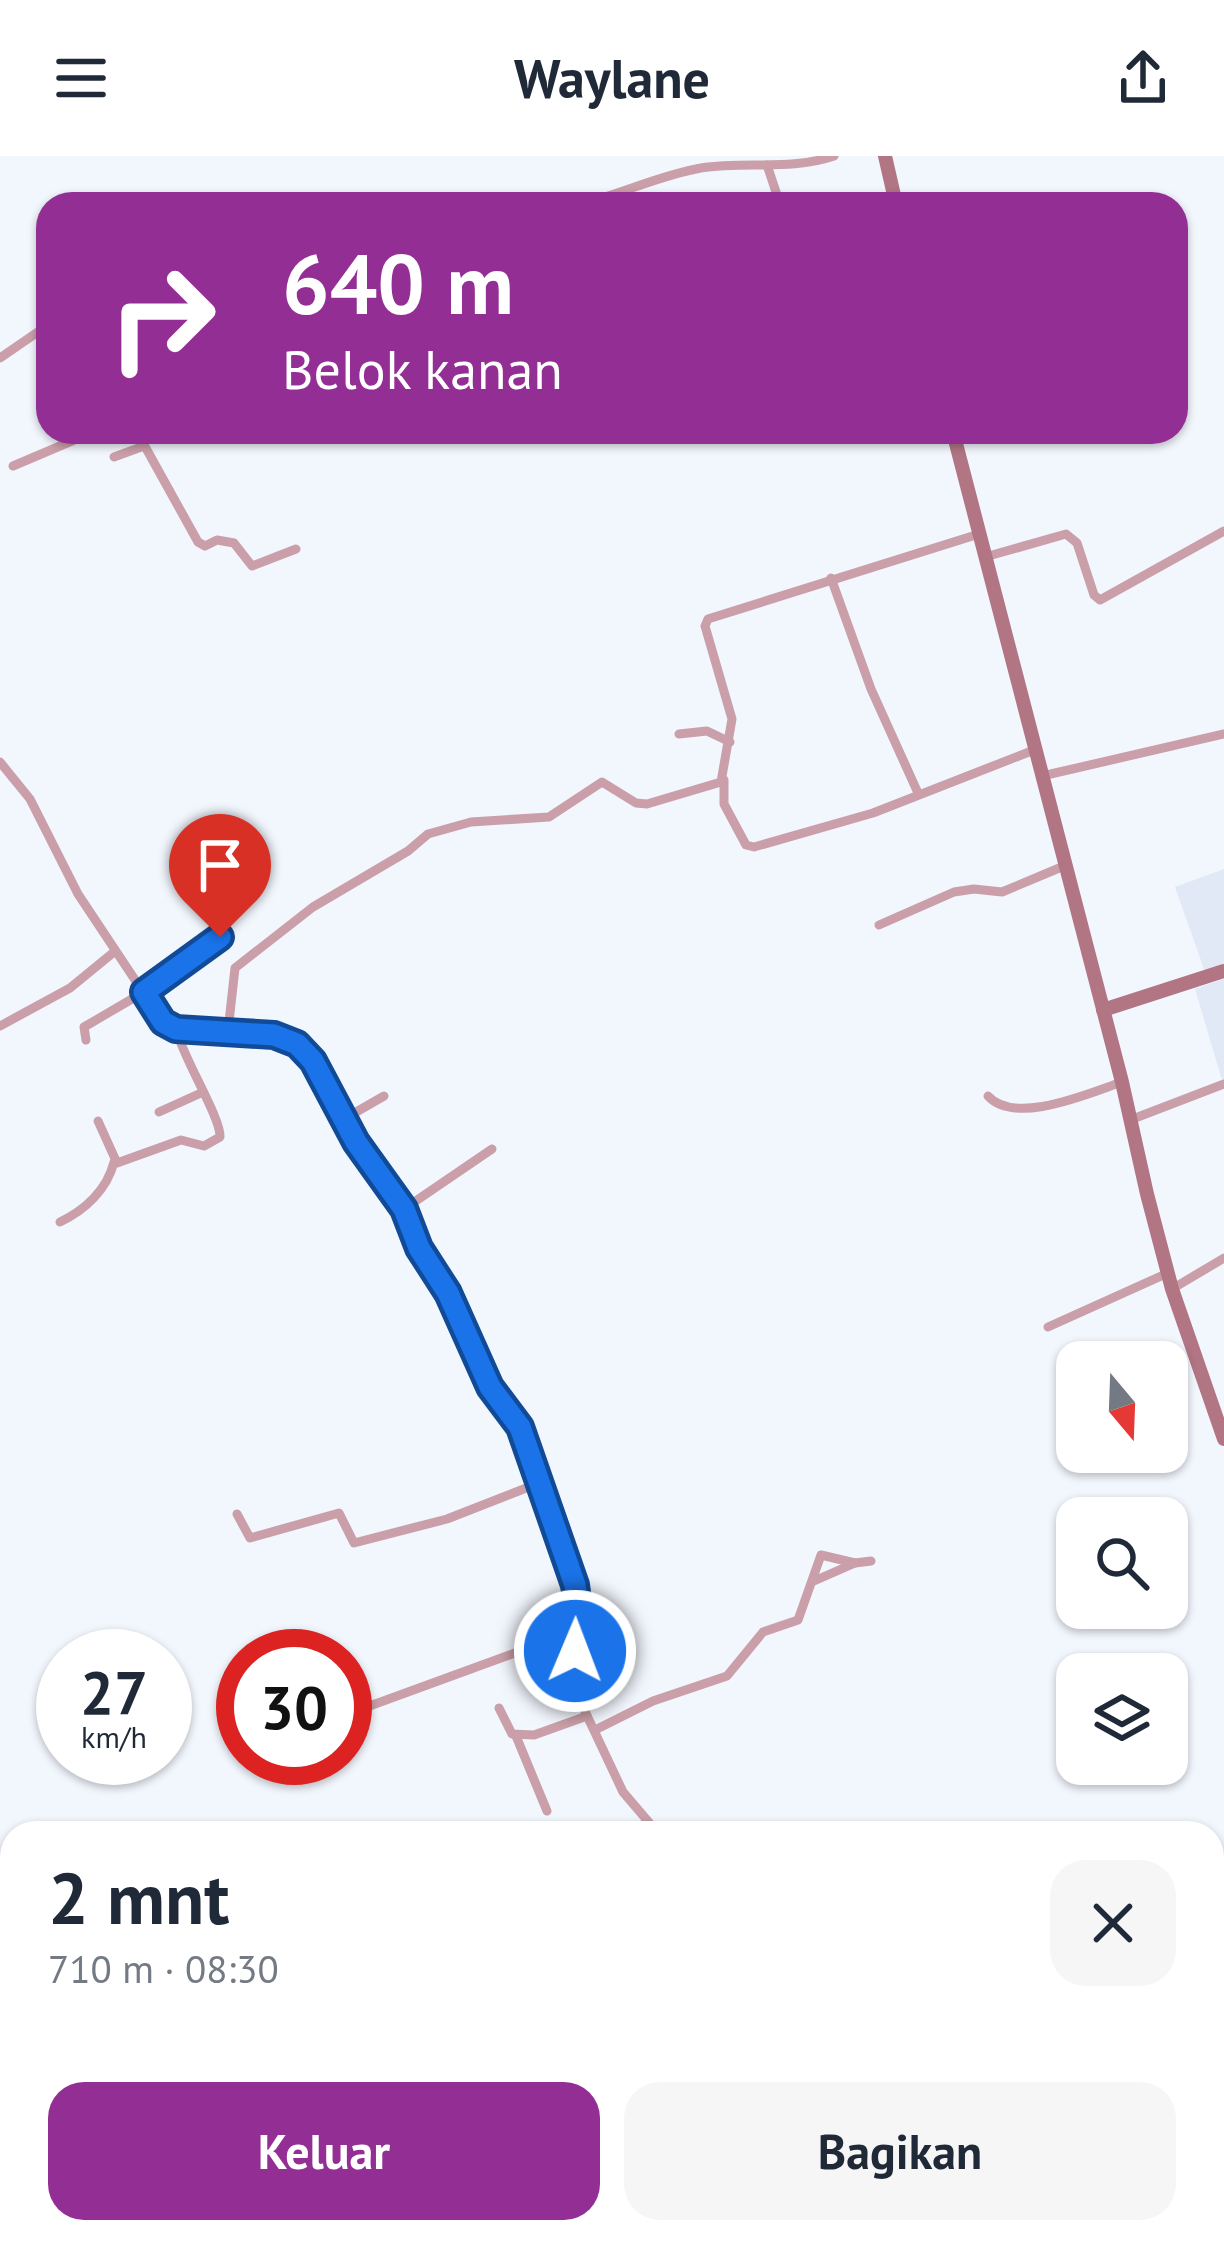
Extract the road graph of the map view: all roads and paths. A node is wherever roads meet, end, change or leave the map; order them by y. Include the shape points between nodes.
1 (834, 156) edge
2 (885, 156) edge
3 (767, 165) junction
4 (619, 192) edge
5 (776, 192) edge
6 (893, 192) edge
7 (36, 333) edge
8 (0, 358) edge
9 (65, 444) edge
10 (956, 444) edge
11 (144, 446) joint
12 (114, 457) dead end
13 (13, 466) dead end
14 (1224, 531) edge
15 (979, 534) junction
16 (296, 549) dead end
17 (985, 556) junction
18 (831, 578) junction
19 (679, 734) dead end
20 (1224, 734) edge
21 (730, 742) junction
22 (1034, 750) junction
23 (0, 762) edge
24 (724, 775) junction
25 (1040, 777) junction
26 (918, 793) junction
27 (1064, 866) junction
28 (879, 925) dead end
29 (220, 937) dead end
30 (114, 952) junction
31 (1224, 970) edge
32 (144, 992) junction
33 (1103, 1010) junction
34 (0, 1026) edge
35 (176, 1029) junction
36 (228, 1031) junction
37 (86, 1040) dead end
38 (1122, 1082) junction
39 (1224, 1084) edge
40 (201, 1093) junction
41 (384, 1096) dead end
42 (988, 1096) dead end
43 (159, 1112) dead end
44 (344, 1119) junction
45 (1130, 1120) junction
46 (98, 1121) dead end
47 (492, 1149) dead end
48 (114, 1162) junction
49 (404, 1209) junction
50 (59, 1222) dead end
51 (1224, 1258) edge
52 (1168, 1273) junction
53 (1172, 1289) junction
54 (1048, 1328) dead end
55 (1218, 1399) edge
56 (1224, 1439) edge
57 (539, 1483) junction
58 (237, 1514) dead end
59 (871, 1561) dead end
60 (855, 1563) junction
61 (814, 1580) junction
62 (578, 1630) junction
63 (372, 1705) edge
64 (499, 1708) dead end
65 (587, 1716) junction
66 (595, 1730) junction
67 (516, 1736) junction
68 (548, 1811) dead end
69 (647, 1821) edge

1 - 3 street
2 - 6 street
3 - 4 street via 689,170
3 - 5 street
7 - 8 street
9 - 13 street
10 - 15 street
11 - 12 street
11 - 16 street via 198,542 226,539 252,566
14 - 17 street via 1100,600 1066,534
15 - 17 street
15 - 18 street
17 - 22 street
18 - 21 street via 705,622 730,708
18 - 26 street
19 - 21 street via 707,731
20 - 25 street
21 - 24 street
22 - 25 street
22 - 26 street
23 - 30 street via 39,813
24 - 26 street via 724,804 754,847
24 - 36 street via 707,788 646,804 602,782 549,818 471,822 428,834 235,968
25 - 27 street
27 - 28 street via 1002,892 954,892
27 - 33 street
29 - 32 street
30 - 32 street
30 - 34 street via 70,988
31 - 33 street
32 - 35 street
32 - 37 street via 84,1027
33 - 38 street
35 - 36 street
35 - 40 street
36 - 44 street via 297,1044
38 - 42 street via 1028,1108 999,1106
38 - 45 street
39 - 45 street
40 - 43 street
40 - 48 street via 220,1137 205,1146 181,1140
41 - 44 street
44 - 49 street
45 - 52 street
46 - 48 street
47 - 49 street
48 - 50 street via 85,1207
49 - 57 street via 490,1387 520,1427
51 - 53 street
52 - 53 street
52 - 54 street
53 - 55 street
55 - 56 street
57 - 58 street via 354,1543 339,1513 250,1538
57 - 62 street via 575,1585
59 - 60 street
60 - 61 street
60 - 61 street via 823,1554
61 - 66 street via 798,1620 763,1632 727,1676
62 - 63 street
62 - 65 street via 572,1678
64 - 67 street
65 - 66 street
65 - 67 street
66 - 69 street via 623,1792
67 - 68 street

